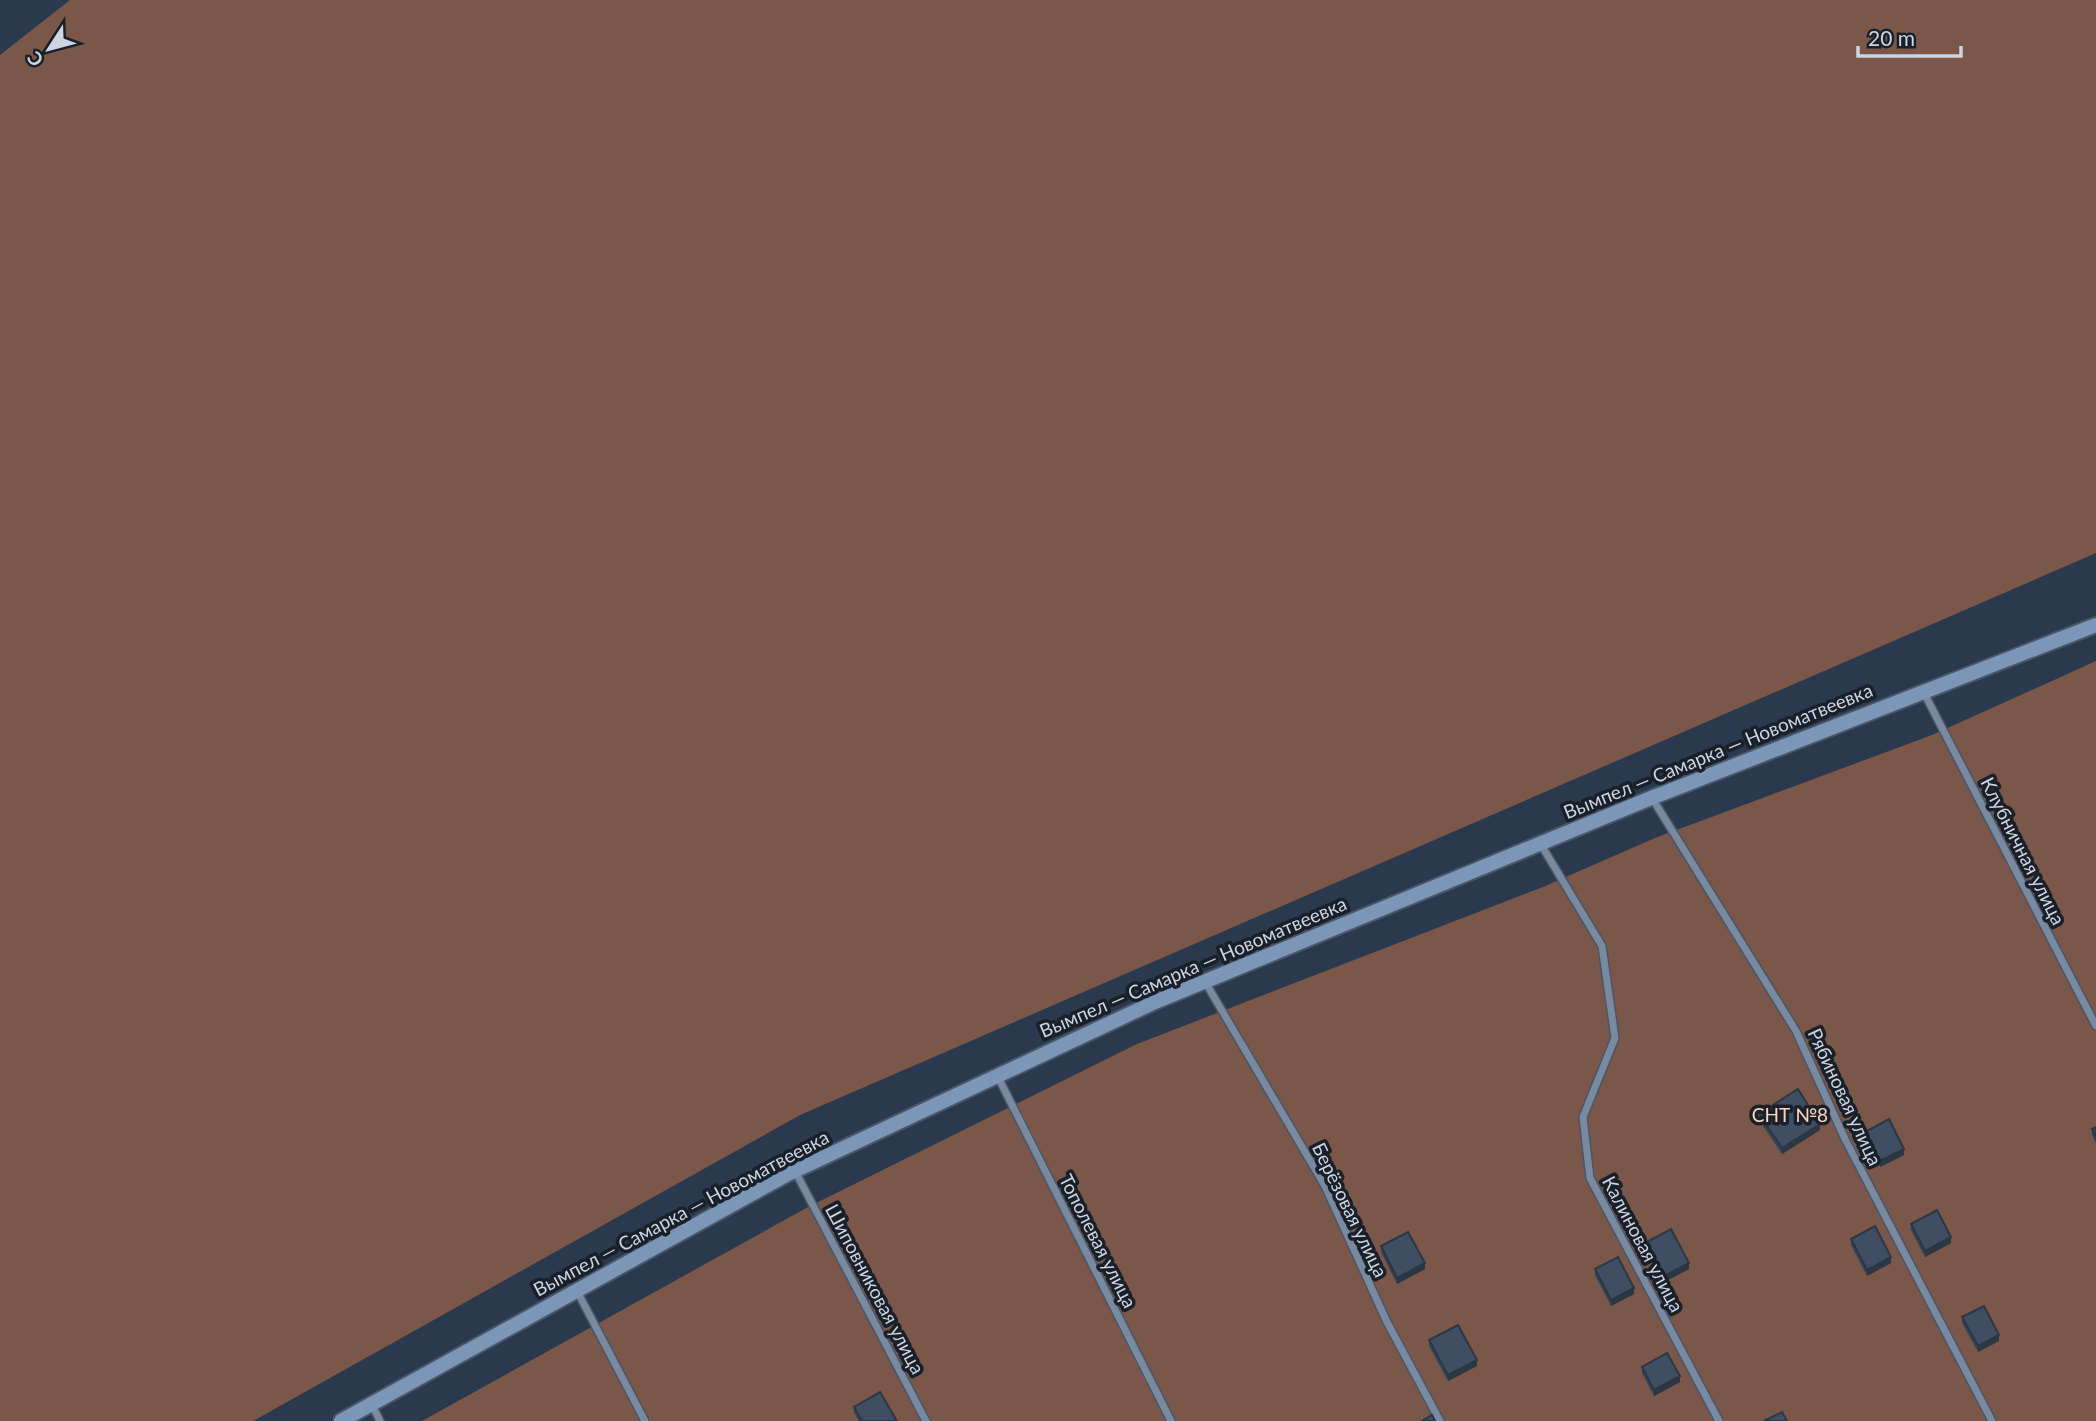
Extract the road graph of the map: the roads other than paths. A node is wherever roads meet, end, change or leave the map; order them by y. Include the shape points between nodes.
1 (2096, 625) edge
2 (1923, 691) junction
3 (1651, 797) junction
4 (1540, 843) junction
5 (1204, 980) junction
6 (2096, 1026) edge
7 (997, 1075) junction
8 (795, 1171) junction
9 (576, 1290) junction
10 (370, 1403) junction
11 (341, 1421) edge
12 (380, 1421) edge
13 (646, 1421) edge
14 (926, 1421) edge
15 (1171, 1421) edge
16 (1440, 1421) edge
17 (1719, 1421) edge
18 (1992, 1421) edge

1 - 2 main road, Вымпел — Самарка — Новоматвеевка
2 - 3 main road, Вымпел — Самарка — Новоматвеевка
2 - 6 street, Клубничная улица
3 - 4 main road, Вымпел — Самарка — Новоматвеевка
3 - 18 street, Рябиновая улица via 1796,1031 1845,1139
4 - 5 main road, Вымпел — Самарка — Новоматвеевка
4 - 17 street, Калиновая улица via 1602,946 1604,959 1615,1038 1583,1117 1590,1178
5 - 7 main road, Вымпел — Самарка — Новоматвеевка
5 - 16 street, Берёзовая улица via 1325,1185 1387,1322
7 - 8 main road, Вымпел — Самарка — Новоматвеевка
7 - 15 street, Тополевая улица
8 - 9 main road, Вымпел — Самарка — Новоматвеевка
8 - 14 street, Шиповниковая улица
9 - 10 main road, Вымпел — Самарка — Новоматвеевка
9 - 13 street
10 - 11 main road, Вымпел — Самарка — Новоматвеевка
10 - 12 street

